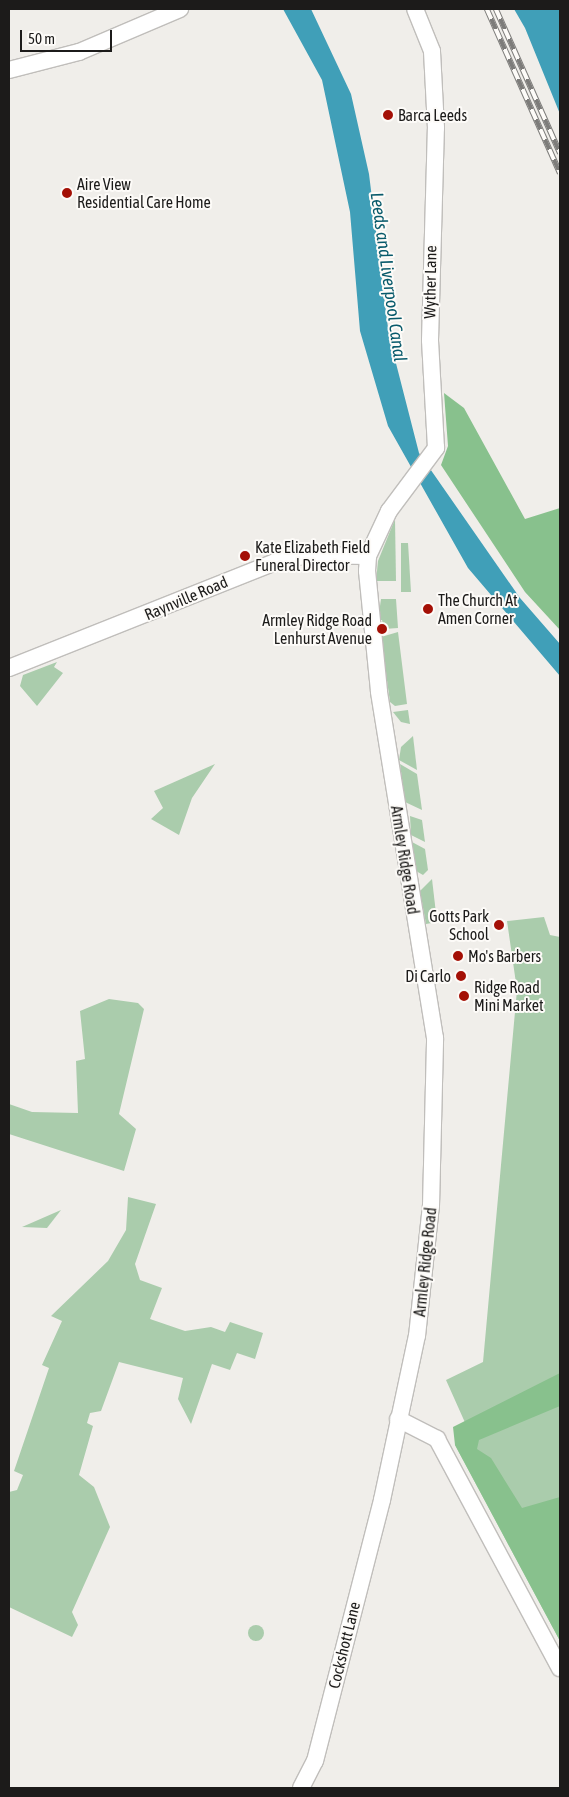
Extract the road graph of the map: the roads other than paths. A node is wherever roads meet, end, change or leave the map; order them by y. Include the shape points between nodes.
1 (180, 9) edge
2 (415, 9) edge
3 (9, 70) edge
4 (374, 539) joint
5 (368, 556) junction
6 (9, 668) edge
7 (398, 1420) junction
8 (382, 1500) joint
9 (560, 1668) edge
10 (301, 1788) edge

1 - 3 street via 79,52
2 - 4 street, Wyther Lane via 432,51 436,128 430,340 436,448 432,458 389,510
4 - 5 street, Armley Ridge Road
5 - 6 street, Raynville Road via 308,555 276,562
5 - 7 street, Armley Ridge Road via 368,616 437,1068 428,1241 417,1336
7 - 8 street, Armley Ridge Road
7 - 9 street via 437,1439
8 - 10 street, Cockshott Lane via 315,1762

